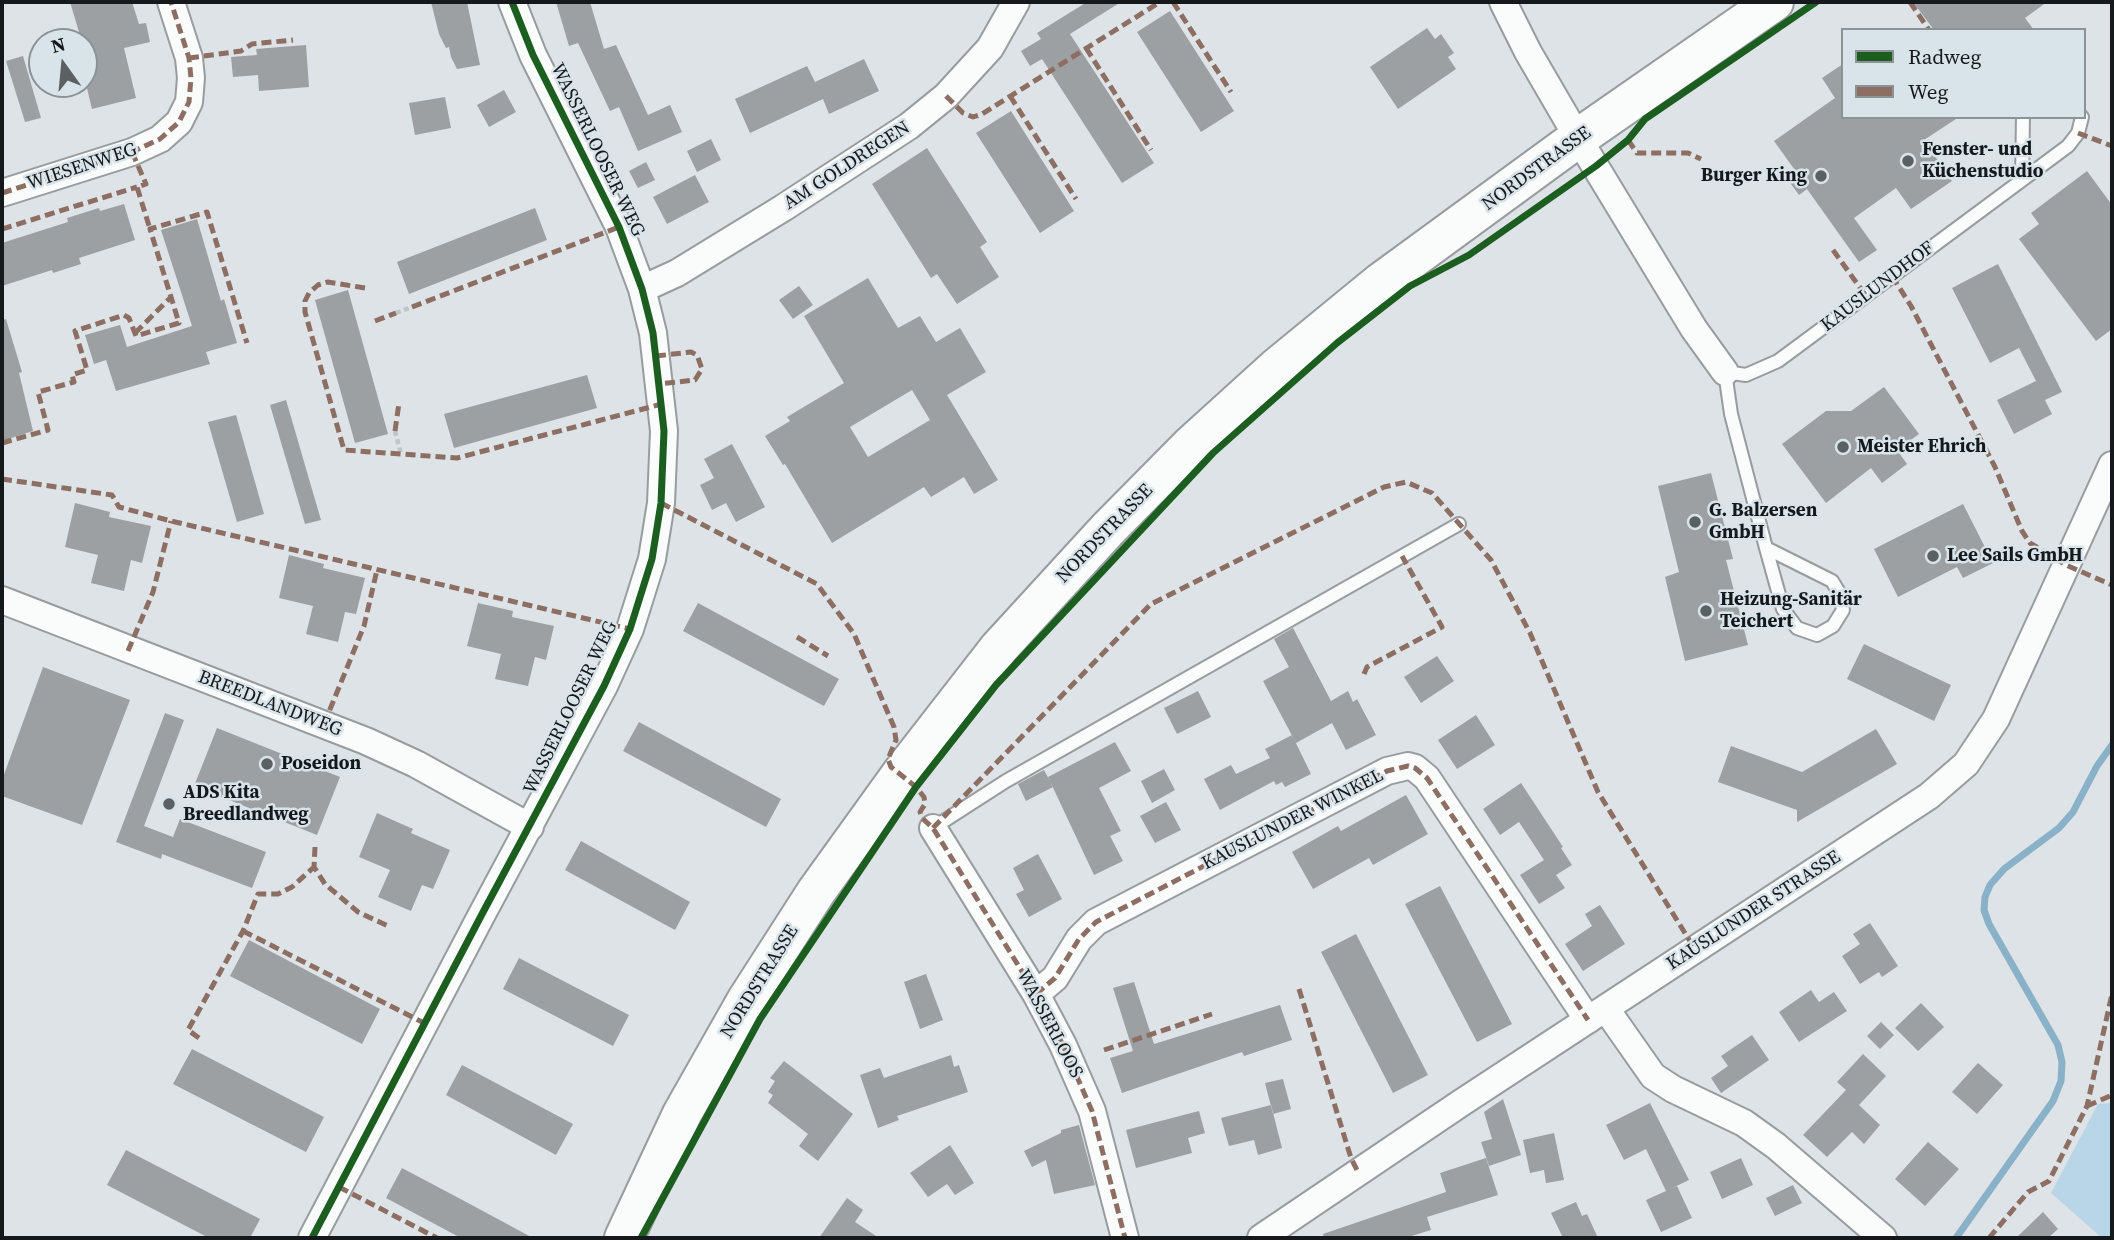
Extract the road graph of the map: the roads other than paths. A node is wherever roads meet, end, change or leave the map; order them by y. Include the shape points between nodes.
1 (171, 2) edge
2 (512, 2) edge
3 (1016, 2) edge
4 (1774, 2) edge
5 (1505, 4) edge
6 (2023, 119) edge
7 (2082, 119) edge
8 (1578, 138) junction
9 (2022, 178) junction
10 (2, 193) edge
11 (642, 289) junction
12 (1725, 372) junction
13 (2112, 465) edge
14 (1459, 524) dead end
15 (1766, 548) junction
16 (2, 600) edge
17 (530, 827) junction
18 (933, 828) joint
19 (1036, 994) junction
20 (1597, 1015) junction
21 (312, 1238) edge
22 (624, 1238) edge
23 (1125, 1238) edge
24 (1261, 1238) edge
25 (1883, 1238) edge

1 - 10 street, WIESENWEG via 189,58 189,102 179,122 160,139 132,152
2 - 11 street, WASSERLOOSER WEG via 533,55 619,227
3 - 11 street, AM GOLDREGEN via 990,48 946,96 909,126 783,208
4 - 8 main road, NORDSTRASSE
5 - 8 street
6 - 9 lane
7 - 9 lane, KAUSLUNDHOF via 2068,146
8 - 12 street
8 - 22 main road, NORDSTRASSE via 1381,282 1276,368 1191,445 999,648 824,881 746,1000 682,1114
9 - 12 lane, KAUSLUNDHOF via 1778,361 1746,375
11 - 17 street, WASSERLOOSER WEG via 653,333 664,430 661,503 652,559 630,629
12 - 15 lane via 1731,414
13 - 20 street, KAUSLUNDER STRASSE via 1996,719 1966,764 1928,796
14 - 18 lane via 1006,781
15 - 15 lane via 1783,609 1797,628 1817,635 1833,626 1843,610 1832,581
16 - 17 street, BREEDLANDWEG via 366,741
17 - 21 street, WASSERLOOSER WEG
18 - 19 street, WASSERLOOS
19 - 20 street, KAUSLUNDER WINKEL via 1055,978 1079,939 1096,922 1387,771 1408,766 1427,778
19 - 23 street, WASSERLOOS via 1092,1111
20 - 24 street, KAUSLUNDER STRASSE
20 - 25 street via 1653,1076 1744,1123

